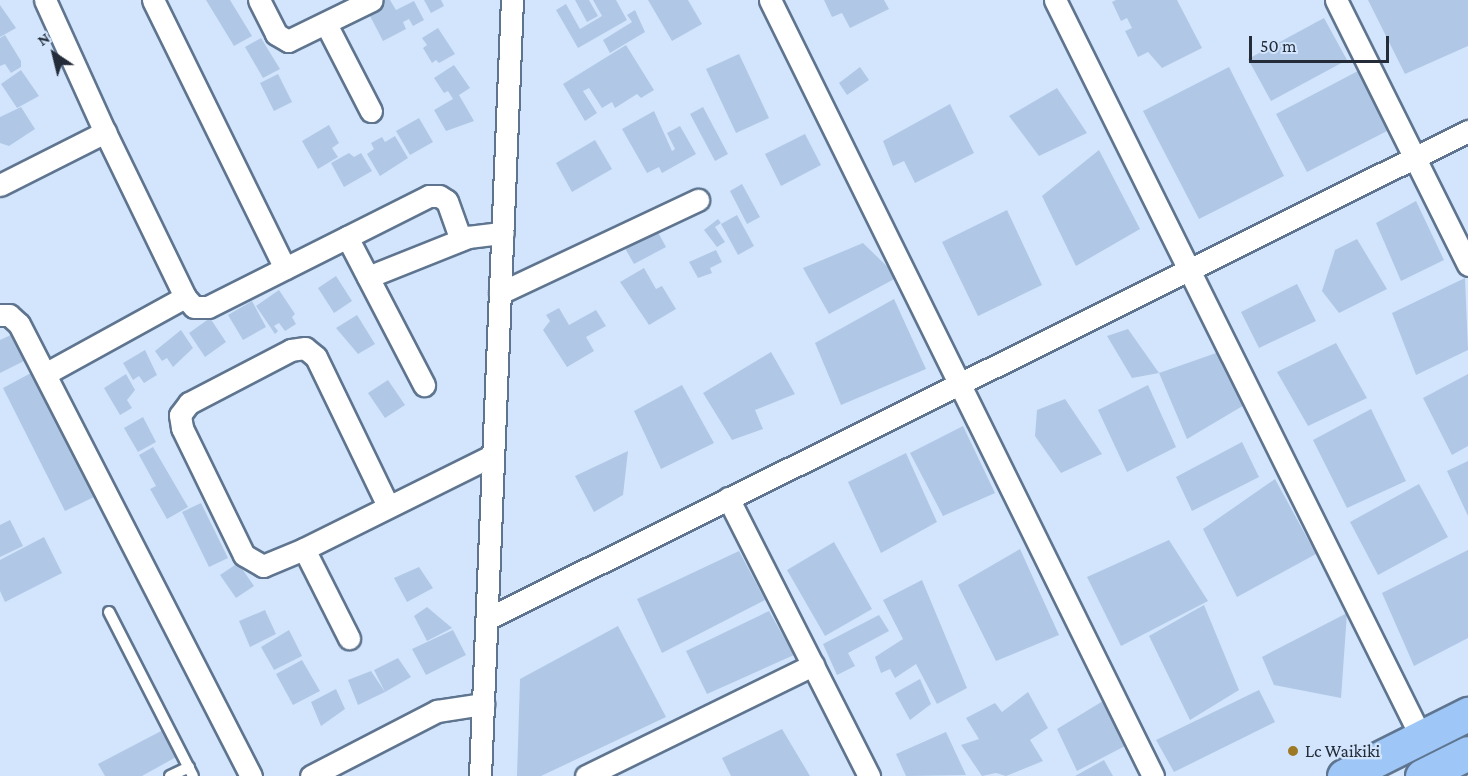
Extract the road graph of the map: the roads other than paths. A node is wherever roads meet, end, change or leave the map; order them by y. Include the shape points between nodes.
1 (45, 0) edge
2 (153, 0) edge
3 (259, 0) edge
4 (372, 0) edge
5 (512, 0) edge
6 (770, 0) edge
7 (1055, 0) edge
8 (1336, 0) edge
9 (326, 24) junction
10 (371, 111) dead end
11 (1468, 131) edge
12 (105, 132) junction
13 (1414, 158) junction
14 (0, 185) edge
15 (698, 200) dead end
16 (503, 233) junction
17 (347, 237) junction
18 (461, 240) junction
19 (1468, 265) edge
20 (285, 268) junction
21 (1189, 269) junction
22 (368, 277) junction
23 (500, 293) junction
24 (185, 297) junction
25 (0, 315) edge
26 (45, 374) junction
27 (424, 384) dead end
28 (960, 384) junction
29 (493, 455) junction
30 (728, 498) junction
31 (388, 506) junction
32 (304, 549) junction
33 (109, 612) dead end
34 (487, 619) junction
35 (349, 638) dead end
36 (813, 665) junction
37 (483, 704) junction
38 (1468, 714) edge
39 (1421, 737) junction
40 (1468, 753) edge
41 (191, 771) edge
42 (170, 776) edge
43 (251, 776) edge
44 (311, 776) edge
45 (480, 776) edge
46 (586, 776) edge
47 (869, 776) edge
48 (1153, 776) edge
49 (1344, 776) edge
50 (1422, 776) edge

1 - 12 street
2 - 20 street
3 - 9 street via 281,39 296,39
4 - 9 street
5 - 16 street
6 - 28 street
7 - 21 street
8 - 13 street
9 - 10 street
11 - 13 street
12 - 14 street
12 - 24 street
13 - 19 street
13 - 21 street
15 - 23 street
16 - 18 street
16 - 23 street
17 - 18 street via 434,195 447,201
17 - 20 street
17 - 22 street
18 - 22 street
20 - 24 street via 208,307 194,307
21 - 28 street
21 - 39 street
22 - 27 street
23 - 29 street
24 - 26 street
25 - 26 street via 9,315 19,324
26 - 43 street
28 - 30 street
28 - 48 street
29 - 31 street
29 - 34 street
30 - 34 street
30 - 36 street
31 - 32 street
31 - 32 street via 316,357 305,348 291,350 189,403 180,415 182,428 244,555 263,566
32 - 35 street
33 - 41 lane
34 - 37 street
36 - 46 street
36 - 47 street
37 - 44 street via 437,711
37 - 45 street
38 - 39 highway
39 - 49 highway
40 - 50 highway
41 - 42 lane

